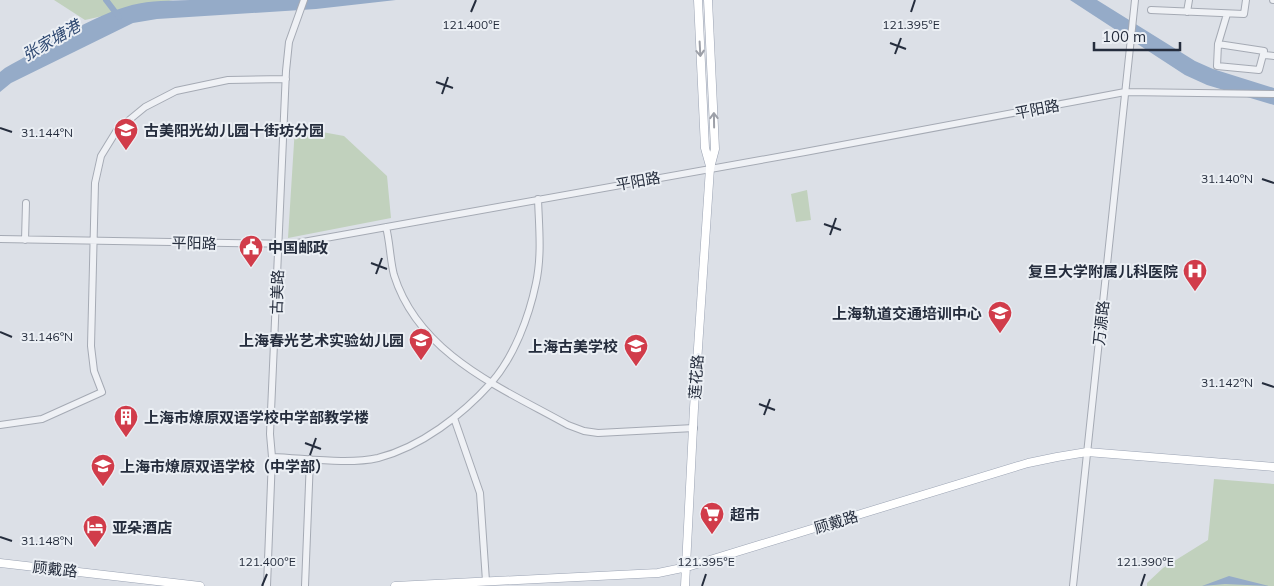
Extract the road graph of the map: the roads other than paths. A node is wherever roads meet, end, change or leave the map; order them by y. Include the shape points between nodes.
1 (304, 0) edge
2 (698, 0) edge
3 (708, 0) edge
4 (1135, 0) edge
5 (1188, 0) edge
6 (1246, 0) edge
7 (1151, 10) dead end
8 (1187, 12) junction
9 (1227, 14) junction
10 (1218, 44) junction
11 (1265, 55) junction
12 (1274, 56) edge
13 (286, 79) junction
14 (1126, 92) junction
15 (1274, 94) edge
16 (710, 168) junction
17 (538, 199) junction
18 (26, 203) dead end
19 (386, 227) junction
20 (0, 239) edge
21 (25, 240) junction
22 (94, 241) junction
23 (279, 245) junction
24 (492, 382) junction
25 (454, 418) junction
26 (0, 425) edge
27 (694, 428) junction
28 (1087, 452) junction
29 (272, 457) junction
30 (310, 458) junction
31 (1274, 467) edge
32 (0, 563) edge
33 (687, 567) junction
34 (486, 581) junction
35 (554, 582) edge
36 (200, 586) edge
37 (267, 586) edge
38 (305, 586) edge
39 (395, 586) edge
40 (686, 586) edge
41 (1073, 586) edge

1 - 13 street, 古美路 via 289,42
2 -> 16 main road, 莲花路 via 705,148
16 -> 3 main road, 莲花路 via 715,149
4 - 14 street, 万源路
5 - 8 street
6 - 9 street via 1244,14
7 - 8 street
8 - 9 street
9 - 10 street
10 - 11 street via 1264,50
10 - 11 street via 1217,66 1259,70
11 - 12 street
13 - 22 street via 228,80 193,86 161,97 129,118 117,130 101,156 95,183
13 - 23 street, 古美路
14 - 15 street, 平阳路
14 - 16 street, 平阳路
14 - 28 street, 万源路
16 - 17 street, 平阳路
16 - 27 main road, 莲花路
17 - 19 street, 平阳路
17 - 24 street via 539,261 534,289 517,339
18 - 21 street
19 - 23 street, 平阳路
19 - 24 street via 394,274 415,319 453,358
20 - 21 street, 平阳路
21 - 22 street, 平阳路
22 - 23 street, 平阳路
22 - 26 street via 92,346 94,371 102,392 42,419
23 - 29 street, 古美路 via 270,434
24 - 25 street
24 - 27 street via 584,432
25 - 30 street via 414,444 388,455 366,460
25 - 34 street via 480,493
27 - 33 main road, 莲花路
28 - 31 main road, 顾戴路
28 - 33 main road, 顾戴路 via 1028,463
28 - 41 street, 万源路
29 - 30 street
29 - 37 street, 古美路
30 - 38 street
32 - 36 main road, 顾戴路
33 - 35 main road, 顾戴路 via 658,573
33 - 40 main road, 莲花路
34 - 35 main road, 顾戴路
34 - 39 main road, 顾戴路

